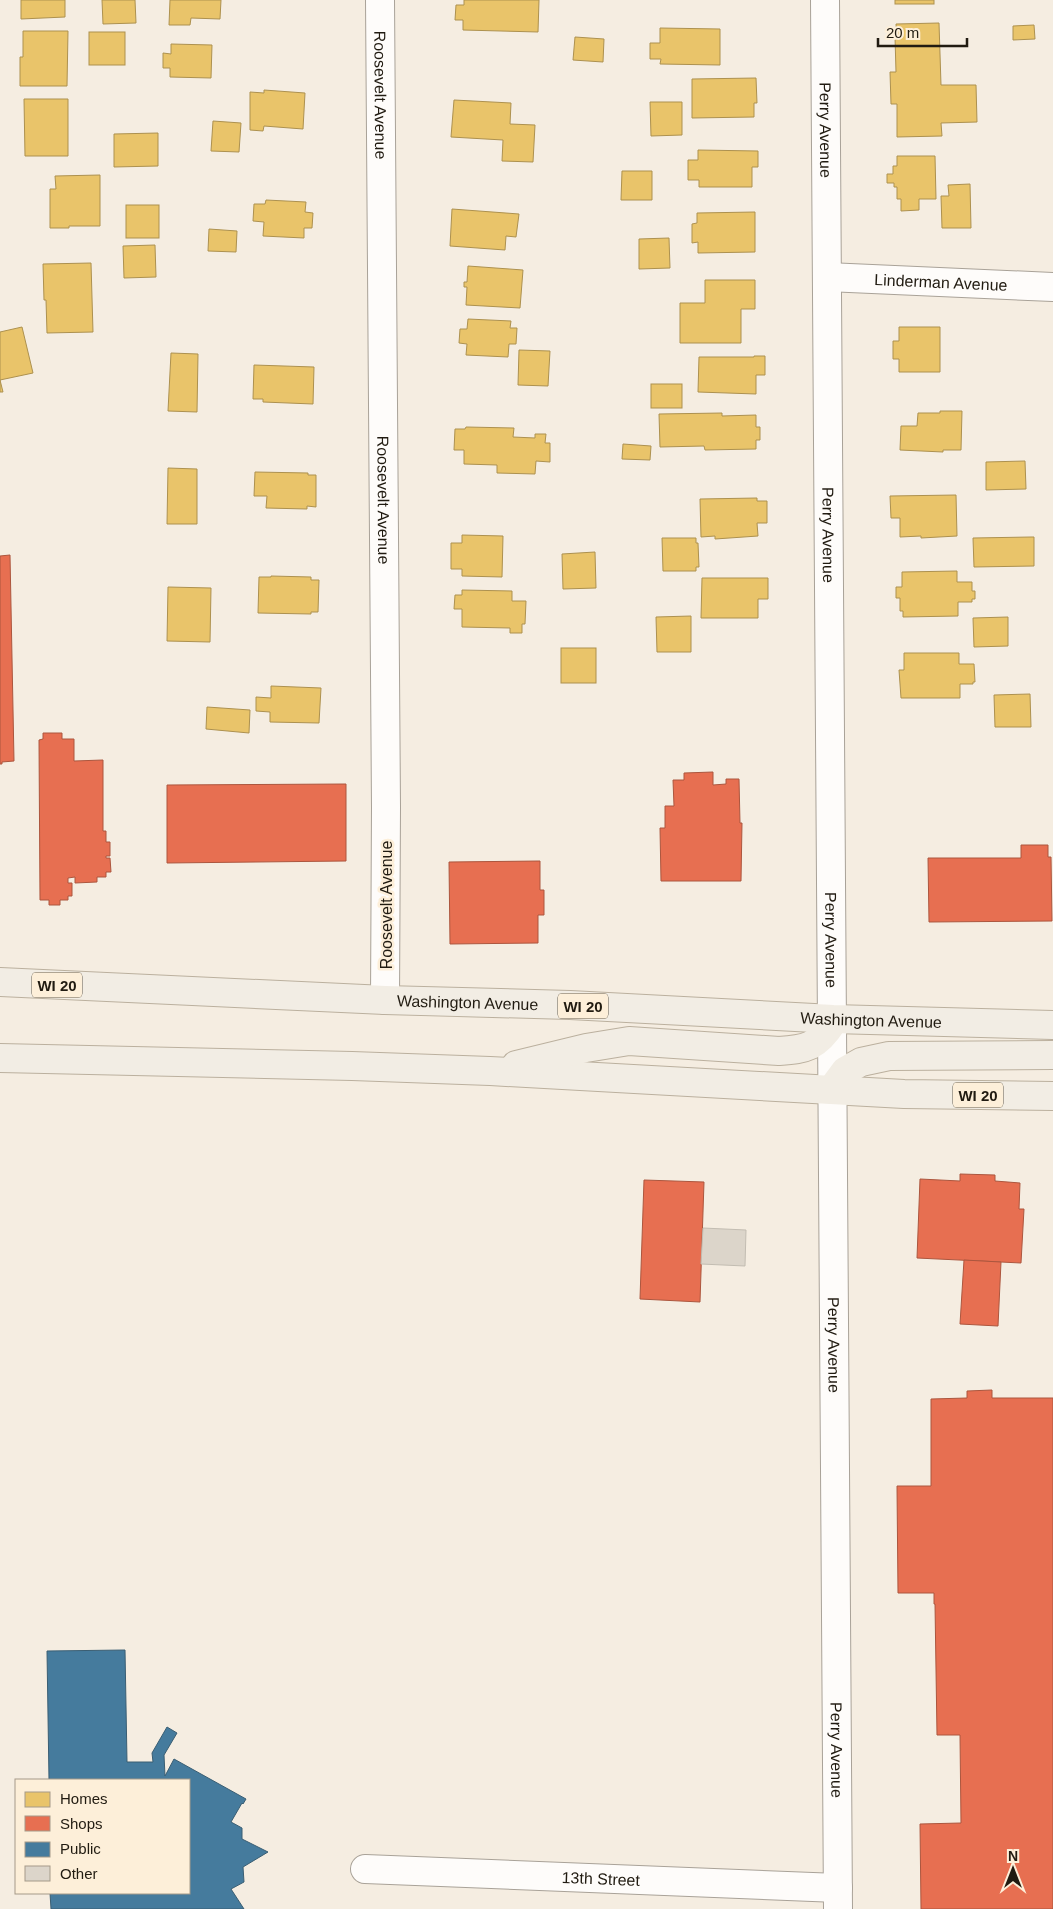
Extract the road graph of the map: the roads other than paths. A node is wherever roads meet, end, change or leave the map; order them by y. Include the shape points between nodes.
1 (380, 0) edge
2 (825, 0) edge
3 (827, 278) junction
4 (1053, 287) edge
5 (0, 982) edge
6 (385, 1000) junction
7 (833, 1021) junction
8 (1053, 1025) edge
9 (1053, 1055) edge
10 (0, 1058) edge
11 (490, 1072) junction
12 (831, 1090) junction
13 (1053, 1096) edge
14 (365, 1869) dead end
15 (838, 1898) edge

1 - 6 street, Roosevelt Avenue
2 - 3 street, Perry Avenue
3 - 4 street, Linderman Avenue
3 - 7 street, Perry Avenue
5 - 6 main road, Washington Avenue / WI 20
6 - 7 main road, Washington Avenue / WI 20 via 580,1006
7 - 8 main road, Washington Avenue / WI 20
7 - 11 main road via 819,1042 800,1049 779,1051 628,1041
7 - 12 street, Perry Avenue
9 - 12 main road via 889,1056 861,1062 845,1070
10 - 11 main road, WI 20
11 - 12 main road, WI 20
12 - 13 main road, WI 20
12 - 15 street, Perry Avenue
14 - 15 street, 13th Street

